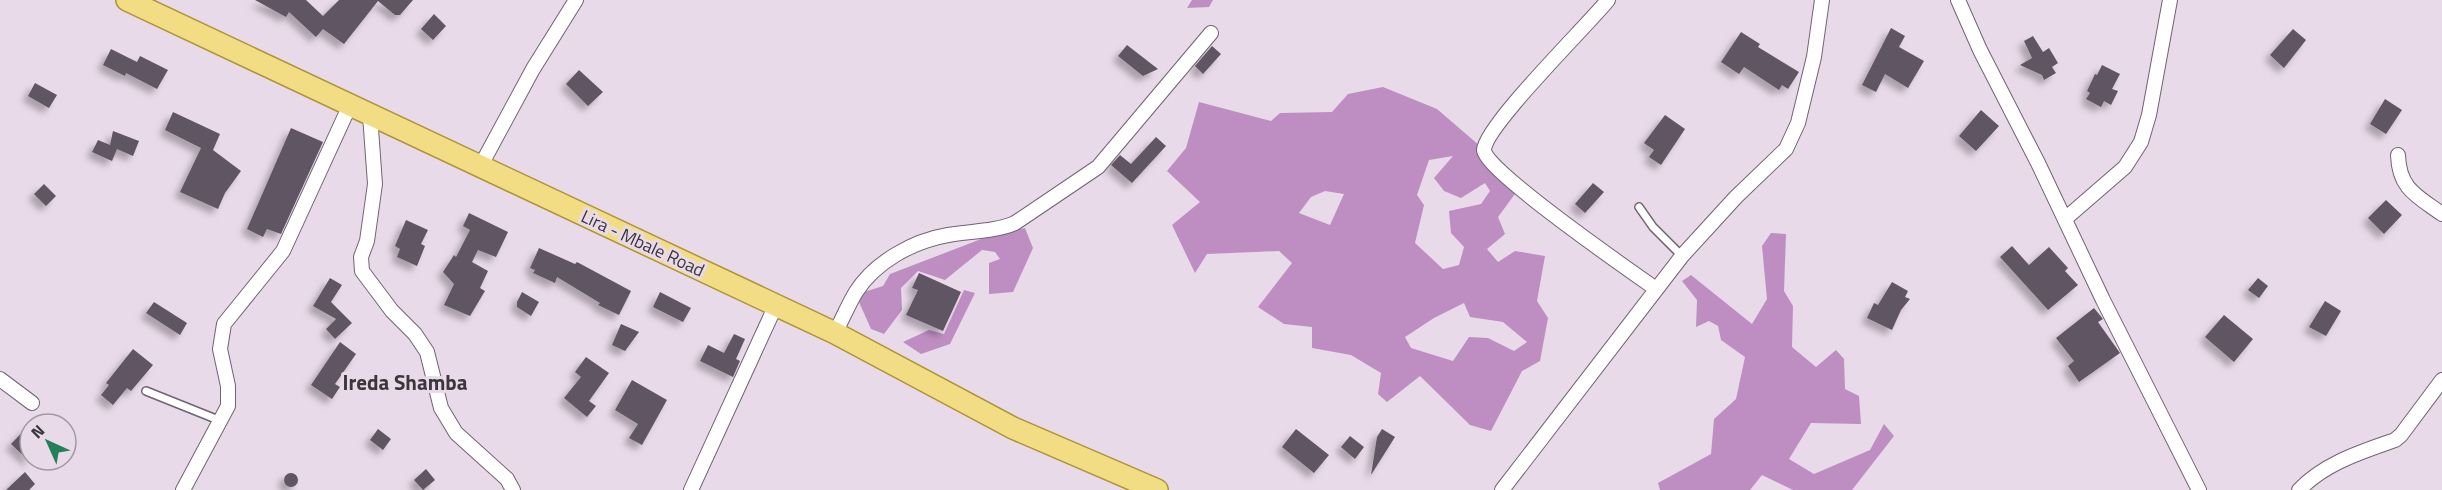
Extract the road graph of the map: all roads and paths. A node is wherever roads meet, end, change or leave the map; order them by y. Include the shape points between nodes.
1 (128, 0) edge
2 (576, 0) edge
3 (1608, 0) edge
4 (1822, 0) edge
5 (1958, 0) edge
6 (2170, 0) edge
7 (1211, 33) dead end
8 (350, 105) junction
9 (370, 115) junction
10 (2398, 156) dead end
11 (480, 167) junction
12 (1640, 207) dead end
13 (2442, 214) edge
14 (2065, 219) junction
15 (1682, 256) junction
16 (1656, 290) junction
17 (775, 307) junction
18 (835, 333) junction
19 (0, 379) edge
20 (2442, 380) edge
21 (146, 391) dead end
22 (32, 403) dead end
23 (221, 421) junction
24 (183, 490) edge
25 (513, 490) edge
26 (691, 490) edge
27 (1157, 490) edge
28 (1502, 490) edge
29 (2199, 490) edge
30 (2299, 490) edge

1 - 8 main road, Lira - Mbale Road
2 - 11 street
3 - 16 street via 1509,110 1484,152 1496,169
4 - 15 street via 1814,57 1798,123 1786,149
5 - 14 street
6 - 14 street via 2141,142 2125,167
7 - 18 street via 1090,174 1004,228 931,239 893,256 857,291
8 - 9 main road, Lira - Mbale Road
8 - 23 street via 283,250 224,324 220,349 229,400
9 - 11 main road, Lira - Mbale Road
9 - 25 street via 375,184 361,257 362,271 427,352 441,408 456,434 507,478
10 - 13 street via 2398,173 2403,182
11 - 17 main road, Lira - Mbale Road
12 - 15 lane via 1653,227
14 - 29 street
15 - 16 street
16 - 28 street
17 - 18 main road, Lira - Mbale Road
17 - 26 street
18 - 27 main road, Lira - Mbale Road via 1013,428
19 - 22 street
20 - 30 street via 2401,435 2319,472
21 - 23 lane
23 - 24 street

